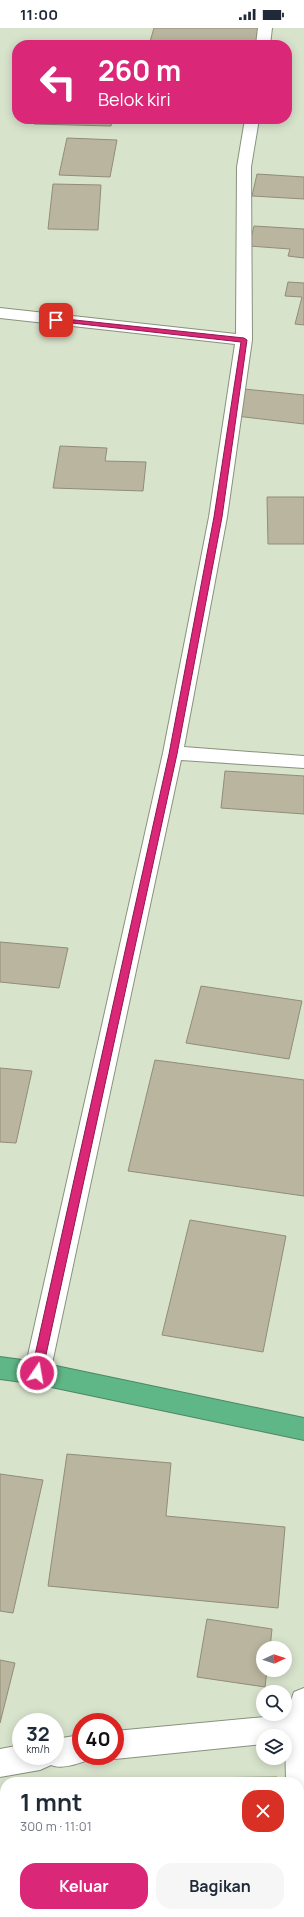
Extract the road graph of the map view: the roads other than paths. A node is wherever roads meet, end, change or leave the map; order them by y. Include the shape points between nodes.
1 (265, 28) edge
2 (264, 40) edge
3 (251, 124) edge
4 (0, 313) edge
5 (244, 340) junction
6 (173, 754) junction
7 (304, 762) edge
8 (0, 1368) edge
9 (37, 1373) junction
10 (304, 1428) edge
11 (301, 1714) edge
12 (124, 1743) edge
13 (12, 1761) edge
14 (0, 1763) edge
15 (301, 1777) edge

1 - 2 street
3 - 5 street via 244,167
4 - 5 street
5 - 6 street via 218,517
6 - 7 street
6 - 9 street
8 - 9 highway
9 - 10 highway
11 - 12 street
11 - 15 street
13 - 14 street

